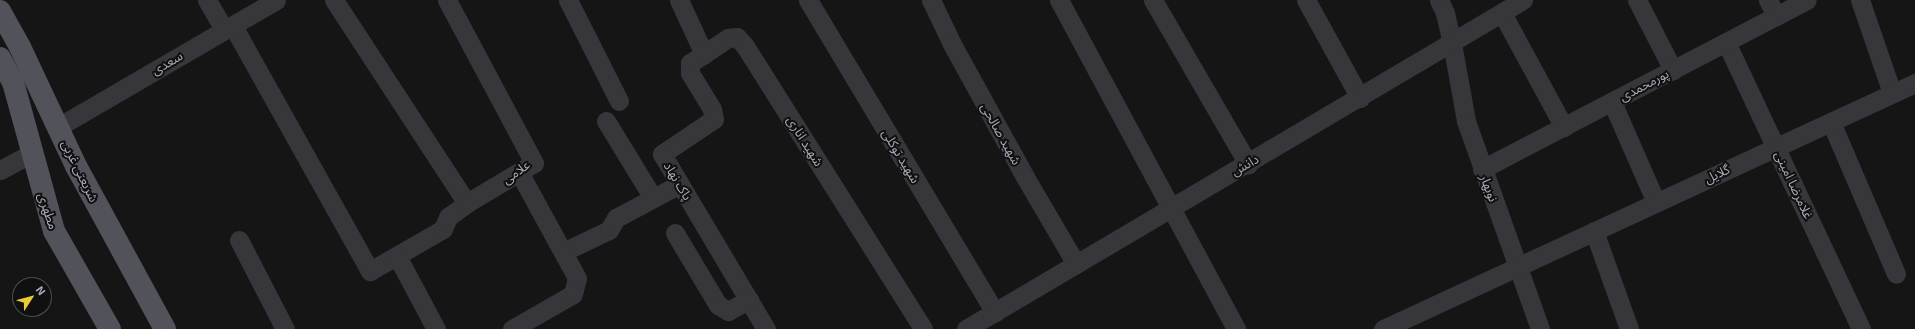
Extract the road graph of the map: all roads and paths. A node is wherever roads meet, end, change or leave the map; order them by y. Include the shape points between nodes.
1 (207, 0) edge
2 (276, 0) edge
3 (334, 0) edge
4 (447, 0) edge
5 (568, 0) edge
6 (679, 0) edge
7 (808, 0) edge
8 (931, 0) edge
9 (1059, 0) edge
10 (1152, 0) edge
11 (1306, 0) edge
12 (1439, 0) edge
13 (1524, 0) edge
14 (1637, 0) edge
15 (1807, 0) edge
16 (1860, 0) edge
17 (1772, 8) edge
18 (0, 11) edge
19 (1502, 13) junction
20 (228, 28) junction
21 (1726, 42) junction
22 (1452, 43) junction
23 (704, 54) junction
24 (0, 58) edge
25 (1673, 70) junction
26 (1915, 83) edge
27 (1892, 94) junction
28 (1360, 98) junction
29 (619, 101) dead end
30 (1612, 102) junction
31 (606, 121) dead end
32 (1831, 122) junction
33 (58, 127) junction
34 (1564, 127) junction
35 (1776, 147) junction
36 (32, 153) junction
37 (1248, 164) junction
38 (1482, 169) junction
39 (0, 170) edge
40 (519, 172) junction
41 (680, 184) junction
42 (653, 198) junction
43 (1656, 202) junction
44 (467, 203) junction
45 (1170, 210) junction
46 (1594, 231) junction
47 (676, 233) dead end
48 (239, 240) dead end
49 (563, 252) junction
50 (397, 256) junction
51 (1076, 264) junction
52 (1519, 266) junction
53 (1896, 274) dead end
54 (749, 300) junction
55 (995, 312) junction
56 (110, 329) edge
57 (165, 329) edge
58 (285, 329) edge
59 (436, 329) edge
60 (512, 329) edge
61 (766, 329) edge
62 (923, 329) edge
63 (966, 329) edge
64 (1236, 329) edge
65 (1383, 329) edge
66 (1540, 329) edge
67 (1629, 329) edge
68 (1860, 329) edge

1 - 20 street
2 - 20 street, سعدی
3 - 44 street
4 - 40 street, علامی via 534,163
5 - 29 street
6 - 23 street
7 - 55 street, شهید توکلی
8 - 51 street, شهید صالحی via 952,44 1025,177
9 - 45 street
10 - 37 street
11 - 28 street
12 - 22 street, نوبهار
13 - 19 street, دانش
14 - 25 street
15 - 17 street, پورمحمدی
16 - 27 street
17 - 21 street, پورمحمدی
18 - 33 main road, شریعتی غربی
19 - 22 street, دانش
19 - 34 street
20 - 33 street, سعدی
20 - 50 street, علامی via 370,271
21 - 25 street, پورمحمدی
21 - 35 street, غلامرضا امینی
22 - 28 street, دانش
22 - 38 street, نوبهار via 1466,121
23 - 41 street, پاک نهاد via 690,63 690,73 712,109 714,120 662,154
23 - 62 street, شهید اناری via 728,38 737,37 745,46
24 - 36 main road, مطهری via 13,82
25 - 30 street, پورمحمدی
26 - 27 street, گلایل
27 - 32 street, گلایل
28 - 37 street, دانش
30 - 34 street, پورمحمدی
30 - 43 street
31 - 42 street
32 - 35 street, گلایل
32 - 53 street
33 - 57 main road, شریعتی غربی via 123,256
34 - 38 street, پورمحمدی
35 - 43 street, گلایل
35 - 68 street, غلامرضا امینی
36 - 39 street
36 - 56 main road, مطهری via 54,231
37 - 45 street, دانش
38 - 52 street, نوبهار
40 - 44 street, علامی
40 - 49 street
41 - 42 street
41 - 54 street, پاک نهاد
42 - 49 street via 616,218 609,230
43 - 46 street, گلایل
44 - 50 street, علامی via 448,217 443,229
45 - 51 street, دانش
45 - 64 street
46 - 52 street, گلایل
46 - 67 street
47 - 54 street via 718,305 728,312
48 - 58 street
49 - 60 street via 577,278 573,294
50 - 59 street
51 - 55 street, دانش
52 - 65 street, گلایل
52 - 66 street, نوبهار
54 - 61 street, پاک نهاد
55 - 63 street, دانش

